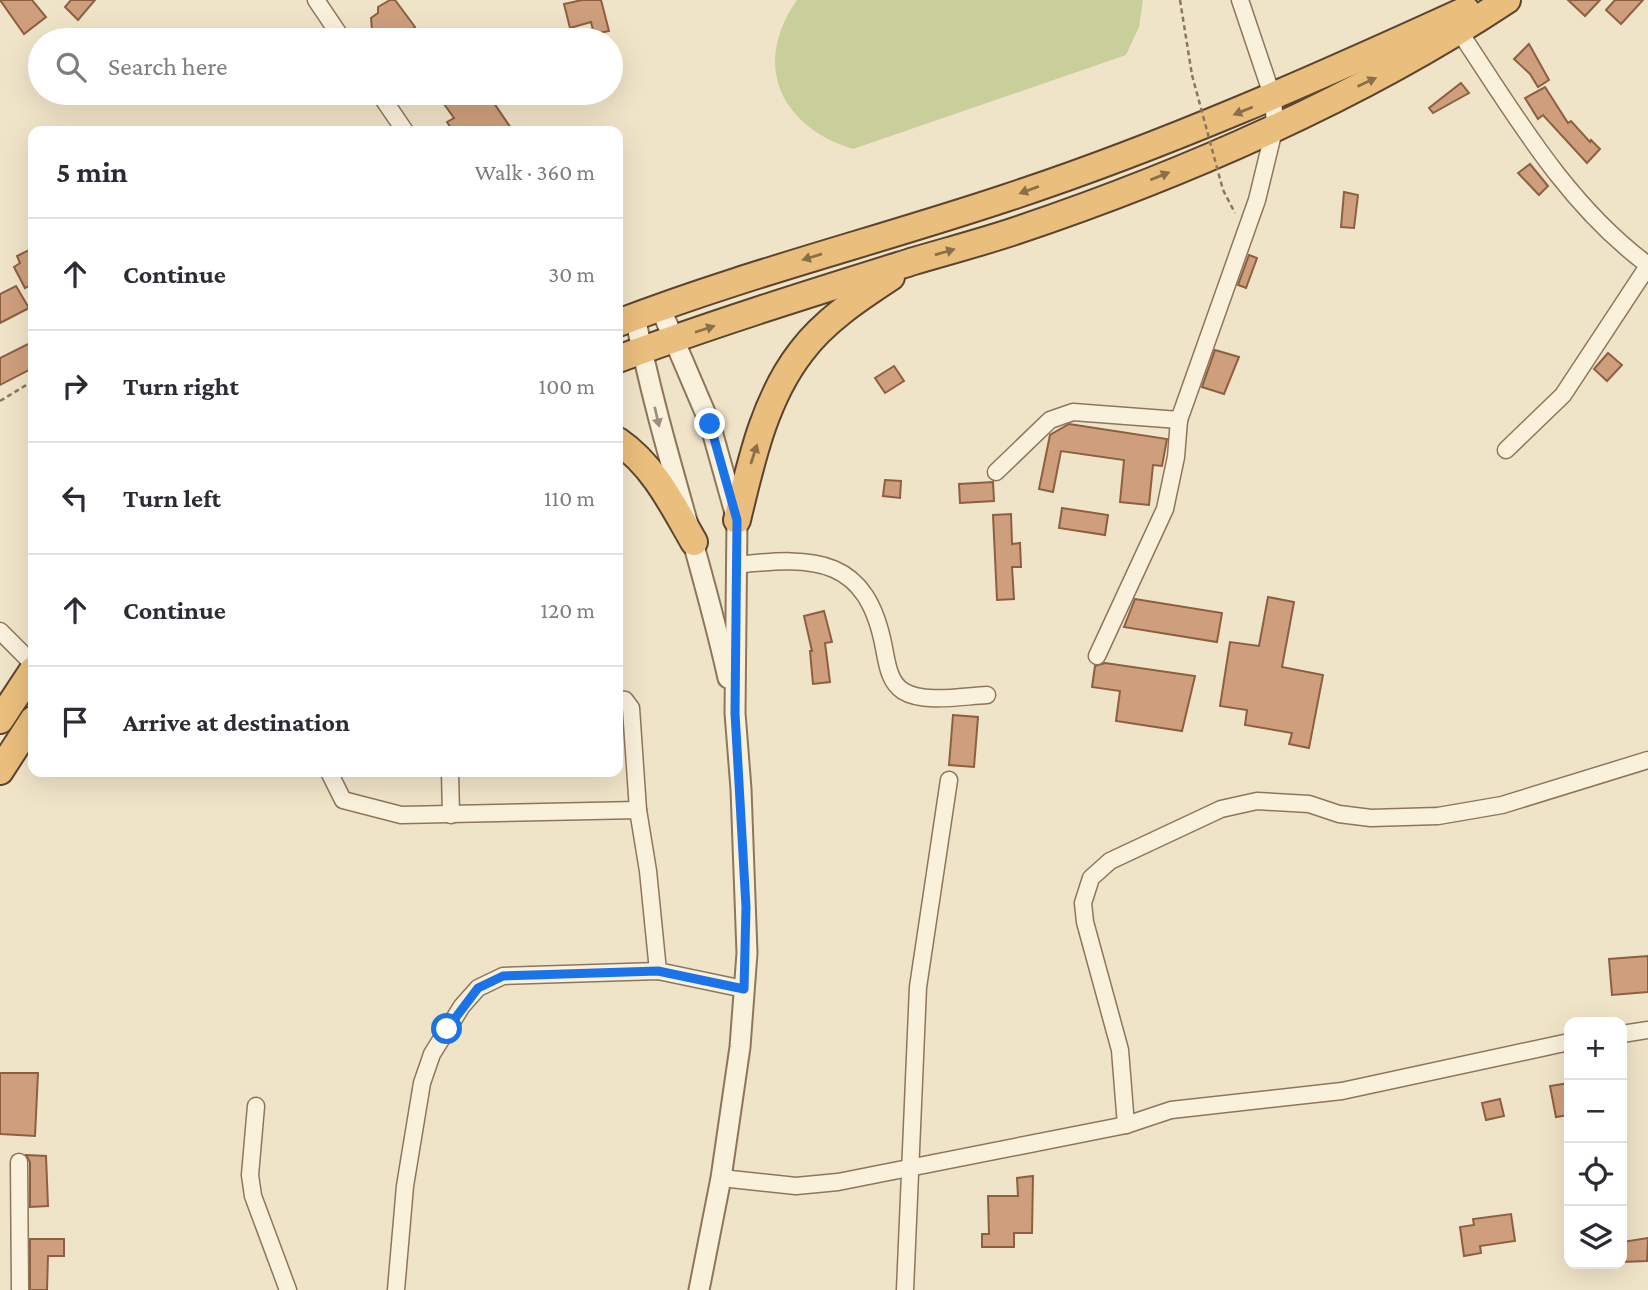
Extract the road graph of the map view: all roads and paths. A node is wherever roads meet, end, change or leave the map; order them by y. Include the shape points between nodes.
1 (316, 0) edge
2 (1180, 0) edge
3 (1240, 0) edge
4 (1482, 0) edge
5 (1507, 0) edge
6 (336, 28) edge
7 (1459, 31) junction
8 (1273, 99) junction
9 (387, 105) edge
10 (402, 126) edge
11 (1275, 126) junction
12 (1223, 190) dead end
13 (914, 261) junction
14 (1648, 266) edge
15 (638, 315) edge
16 (674, 340) junction
17 (630, 355) edge
18 (28, 384) edge
19 (0, 401) edge
20 (1179, 420) junction
21 (623, 444) edge
22 (1506, 450) dead end
23 (996, 472) dead end
24 (737, 520) junction
25 (694, 542) junction
26 (736, 565) junction
27 (0, 631) edge
28 (1097, 656) dead end
29 (28, 659) edge
30 (28, 678) edge
31 (987, 695) dead end
32 (623, 700) edge
33 (735, 713) junction
34 (0, 720) edge
35 (28, 728) edge
36 (1648, 760) edge
37 (0, 771) edge
38 (332, 777) edge
39 (450, 777) edge
40 (948, 780) dead end
41 (638, 810) junction
42 (451, 815) junction
43 (658, 971) junction
44 (744, 989) junction
45 (1648, 1030) edge
46 (1627, 1033) edge
47 (1564, 1043) edge
48 (257, 1106) dead end
49 (1126, 1125) junction
50 (19, 1162) dead end
51 (908, 1170) junction
52 (721, 1178) junction
53 (20, 1290) edge
54 (288, 1290) edge
55 (396, 1290) edge
56 (699, 1290) edge
57 (905, 1290) edge

1 - 6 street
2 - 12 path, bridge via 1192,75
3 - 8 street
4 - 8 highway
5 - 7 highway
11 -> 7 highway via 1380,76
7 - 14 street via 1568,189 1601,228
8 - 11 street
8 -> 15 highway via 1005,199 761,272
9 - 10 street
13 -> 11 highway via 1111,196
11 - 20 street via 1258,200
16 -> 13 highway
24 -> 13 highway via 765,419 802,351 844,311
14 - 22 street via 1563,395
15 - 16 street
15 - 17 street
16 - 17 highway
16 - 24 street via 710,424
17 -> 25 street via 659,428
18 - 19 path
20 - 23 street via 1073,412 1050,420
20 - 28 street via 1165,509
21 - 25 highway via 640,456 661,484
24 - 26 street
25 - 33 street
26 - 31 street via 796,561 842,572 858,585 873,610 892,679 900,690 914,696
26 - 33 street
27 - 29 street
30 - 34 highway
32 - 41 street via 631,708
33 - 44 street via 746,894
35 - 37 highway
36 - 49 street via 1503,805 1438,816 1371,818 1309,804 1258,801 1221,809 1110,861 1091,878 1083,904 1120,1050
38 - 42 street via 343,800 401,815
39 - 42 street
40 - 51 street via 918,987
41 - 42 street
41 - 43 street
43 - 44 street
43 - 55 street via 503,976 478,988 462,1006 432,1054 422,1083 405,1185
44 - 52 street
45 - 46 street
47 - 49 street via 1342,1091 1171,1110
48 - 54 street via 250,1175 253,1196
49 - 51 street
50 - 53 street
51 - 52 street via 796,1186
51 - 57 street
52 - 56 street

